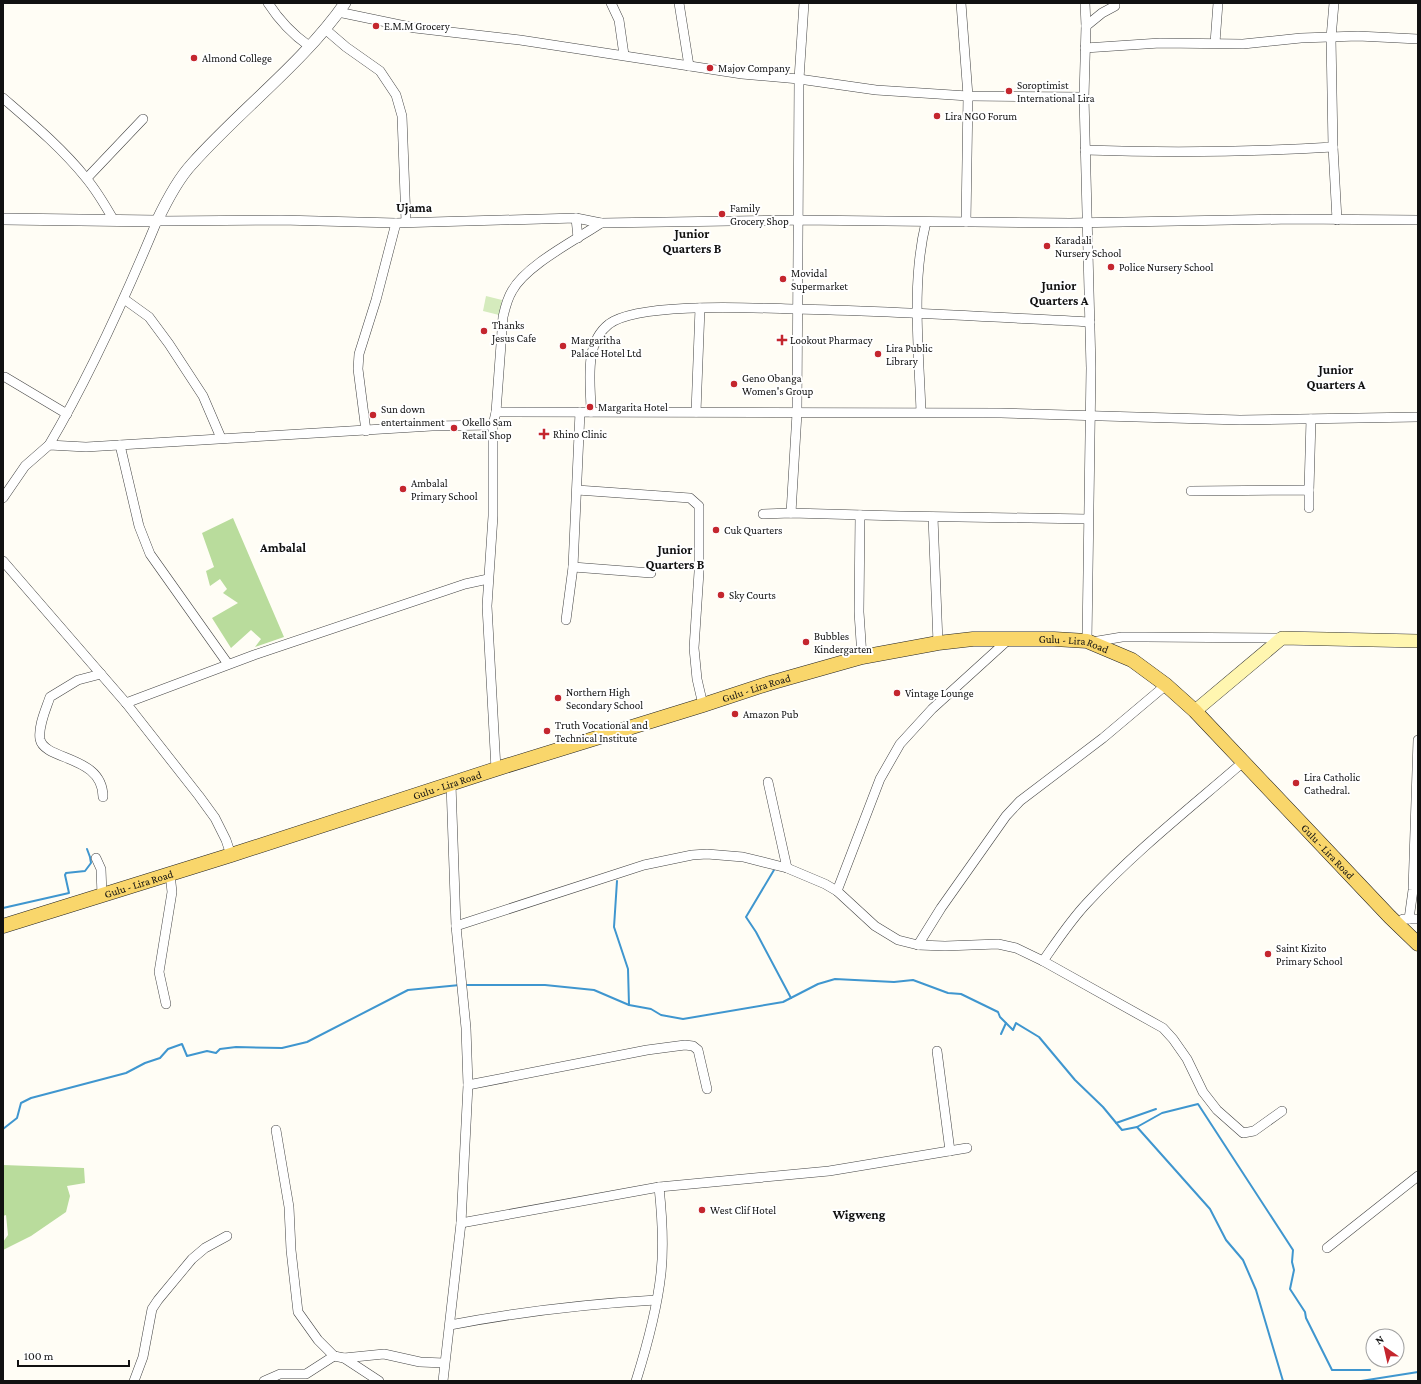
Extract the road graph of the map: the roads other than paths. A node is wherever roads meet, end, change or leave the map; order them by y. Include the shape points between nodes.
1 (268, 3) edge
2 (612, 3) edge
3 (679, 3) edge
4 (804, 3) edge
5 (961, 3) edge
6 (1084, 3) edge
7 (1218, 3) edge
8 (1334, 3) edge
9 (1115, 6) dead end
10 (341, 8) edge
11 (1086, 26) junction
12 (325, 29) junction
13 (1331, 38) junction
14 (1418, 39) edge
15 (1215, 43) junction
16 (309, 46) junction
17 (1085, 48) junction
18 (624, 55) junction
19 (689, 66) junction
20 (799, 79) junction
21 (968, 96) junction
22 (1084, 97) junction
23 (3, 98) edge
24 (143, 119) dead end
25 (1333, 147) junction
26 (1086, 150) junction
27 (87, 178) junction
28 (576, 218) junction
29 (3, 219) edge
30 (113, 219) junction
31 (798, 220) junction
32 (1337, 220) junction
33 (1418, 220) edge
34 (156, 221) junction
35 (926, 222) junction
36 (966, 222) junction
37 (1088, 222) junction
38 (401, 223) junction
39 (601, 223) junction
40 (578, 238) junction
41 (124, 299) junction
42 (700, 308) junction
43 (798, 309) junction
44 (918, 313) junction
45 (1090, 322) junction
46 (5, 377) dead end
47 (496, 412) junction
48 (580, 412) junction
49 (591, 412) junction
50 (696, 412) junction
51 (921, 412) junction
52 (67, 414) junction
53 (797, 414) junction
54 (1090, 415) junction
55 (1418, 417) edge
56 (1311, 419) junction
57 (493, 425) junction
58 (366, 431) junction
59 (221, 438) junction
60 (49, 445) junction
61 (120, 445) junction
62 (577, 490) junction
63 (1309, 490) junction
64 (1191, 491) dead end
65 (3, 498) edge
66 (1309, 508) dead end
67 (792, 513) junction
68 (763, 514) dead end
69 (860, 515) junction
70 (933, 517) junction
71 (1088, 519) junction
72 (3, 561) edge
73 (573, 566) junction
74 (651, 573) dead end
75 (488, 579) junction
76 (566, 620) dead end
77 (1282, 638) junction
78 (1008, 640) junction
79 (1418, 641) edge
80 (1089, 642) junction
81 (938, 643) junction
82 (862, 657) junction
83 (228, 664) junction
84 (101, 674) junction
85 (1166, 685) junction
86 (126, 703) junction
87 (703, 705) junction
88 (1195, 710) junction
89 (1418, 740) edge
90 (1242, 763) junction
91 (496, 769) junction
92 (768, 782) dead end
93 (451, 784) junction
94 (103, 797) dead end
95 (231, 855) junction
96 (97, 861) dead end
97 (787, 868) junction
98 (170, 874) junction
99 (837, 892) junction
100 (102, 895) junction
101 (1390, 917) junction
102 (1413, 919) edge
103 (3, 926) edge
104 (456, 926) junction
105 (1418, 944) edge
106 (918, 945) junction
107 (1043, 961) junction
108 (166, 1004) dead end
109 (937, 1051) dead end
110 (468, 1085) junction
111 (707, 1089) dead end
112 (1282, 1111) dead end
113 (276, 1130) dead end
114 (967, 1148) dead end
115 (950, 1151) junction
116 (1418, 1176) edge
117 (659, 1187) junction
118 (461, 1223) junction
119 (227, 1236) dead end
120 (1327, 1248) dead end
121 (656, 1300) junction
122 (450, 1325) junction
123 (334, 1356) junction
124 (344, 1358) junction
125 (444, 1363) junction
126 (134, 1381) edge
127 (264, 1381) edge
128 (379, 1381) edge
129 (443, 1381) edge
130 (636, 1381) edge

1 - 16 street via 294,36
2 - 18 street via 619,20
3 - 19 street
4 - 20 street
5 - 21 street
6 - 11 street
7 - 15 street
8 - 13 street
9 - 11 street
10 - 12 street
10 - 18 street via 415,28
11 - 17 street
12 - 16 street
12 - 38 street via 380,71 396,95 402,116
13 - 14 street via 1358,36
13 - 15 street via 1301,38 1243,44
13 - 25 street
15 - 17 street via 1160,43
16 - 34 street via 191,165
17 - 22 street
18 - 19 street
19 - 20 street
20 - 21 street via 876,90
20 - 31 street
21 - 22 street
21 - 36 street
22 - 26 street
23 - 27 street via 53,142
24 - 27 street
25 - 26 street via 1151,152
25 - 32 street
26 - 37 street
27 - 30 street
28 - 38 street
28 - 39 street
28 - 40 street
29 - 30 street
30 - 34 street
31 - 35 street
31 - 39 street
31 - 43 street
32 - 33 street
32 - 37 street
34 - 38 street via 281,220
34 - 41 street
35 - 36 street
35 - 44 street via 920,255
36 - 37 street
37 - 45 street
38 - 58 street via 359,354 358,369
39 - 40 street
40 - 47 street via 521,278 506,302 502,322
41 - 52 street
41 - 59 street via 149,317 156,326 203,396
42 - 43 street
42 - 49 street via 640,313 610,324 599,334 593,347
42 - 50 street
43 - 44 street
43 - 53 street
44 - 45 street
44 - 51 street
45 - 54 street
46 - 52 street
47 - 48 street
47 - 57 street
48 - 49 street
48 - 62 street
49 - 50 street
50 - 53 street
51 - 53 street
51 - 54 street
52 - 60 street
53 - 67 street
54 - 56 street via 1240,420
54 - 71 street
55 - 56 street
56 - 63 street
57 - 58 street
57 - 75 street
58 - 59 street
59 - 61 street
60 - 61 street
60 - 65 street via 25,466
61 - 83 street via 140,526 150,554
62 - 73 street
62 - 87 street via 690,498 699,506 699,572 694,648
63 - 64 street
63 - 66 street
67 - 68 street
67 - 69 street
69 - 70 street
69 - 82 street via 859,612
70 - 71 street
70 - 81 street
71 - 80 street
72 - 84 street
73 - 74 street
73 - 76 street
75 - 83 street via 465,584
75 - 91 street via 488,640
77 - 79 main road
77 - 80 street via 1134,637
77 - 88 main road
78 - 80 main road, Gulu - Lira Road via 1054,639
78 - 81 main road, Gulu - Lira Road via 973,639
78 - 99 street via 932,709 900,744 880,779
80 - 85 main road, Gulu - Lira Road via 1132,660
81 - 82 main road, Gulu - Lira Road
82 - 87 main road, Gulu - Lira Road
83 - 86 street
84 - 86 street
84 - 94 street via 78,680 50,697 40,730 40,739 45,746 89,768 99,780
85 - 88 main road, Gulu - Lira Road
85 - 106 street via 1103,738 1020,801 1006,816
86 - 95 street via 215,818
87 - 91 main road, Gulu - Lira Road
88 - 90 main road, Gulu - Lira Road
89 - 102 street
90 - 101 main road, Gulu - Lira Road
90 - 107 street via 1152,840 1087,903
91 - 93 main road, Gulu - Lira Road
92 - 97 street
93 - 95 main road, Gulu - Lira Road
93 - 104 street
95 - 98 main road, Gulu - Lira Road
96 - 100 street
97 - 99 street
97 - 104 street via 724,854 692,855 644,865
98 - 100 main road, Gulu - Lira Road
98 - 108 street via 172,892 159,972
99 - 106 street via 887,935
100 - 103 main road, Gulu - Lira Road
101 - 102 street
101 - 105 main road, Gulu - Lira Road
104 - 110 street via 466,1028
106 - 107 street via 998,944 1016,948
107 - 112 street via 1163,1028 1187,1059 1203,1092 1217,1110 1243,1133 1254,1131
109 - 115 street
110 - 111 street via 685,1045 698,1050
110 - 118 street
113 - 123 street via 289,1207 298,1312 318,1340
114 - 115 street
115 - 117 street via 829,1171
116 - 120 street
117 - 118 street
117 - 121 street via 662,1251
118 - 122 street
119 - 126 street via 205,1248 192,1259 152,1309 143,1357
121 - 122 street via 584,1304
121 - 130 street via 648,1342
122 - 125 street
123 - 124 street
123 - 127 street via 306,1374 280,1374
124 - 125 street via 384,1354 420,1362
124 - 128 street
125 - 129 street

